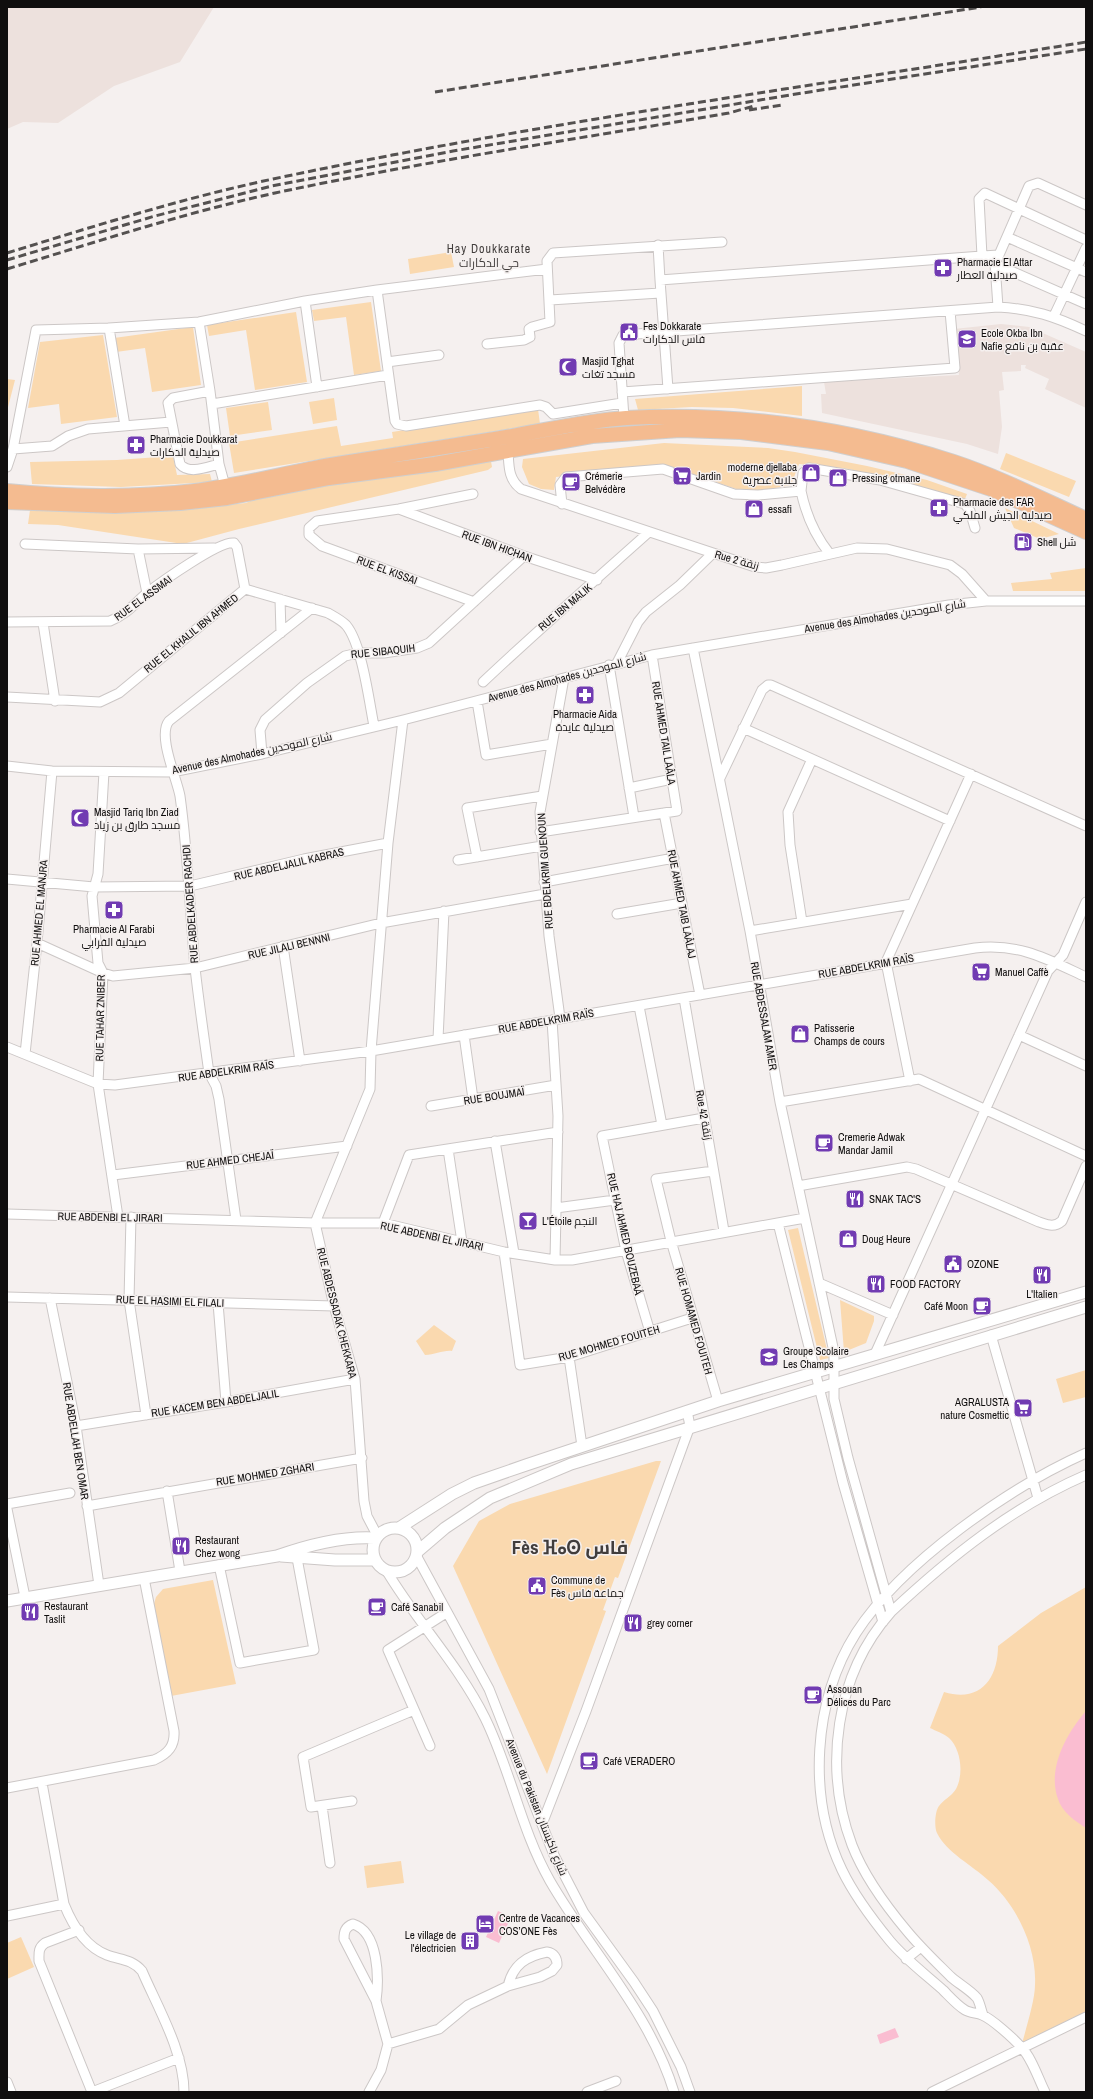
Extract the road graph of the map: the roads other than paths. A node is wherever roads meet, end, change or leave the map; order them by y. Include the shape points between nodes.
1 (1086, 205) edge
2 (1019, 209) junction
3 (1007, 237) junction
4 (1086, 240) edge
5 (722, 242) dead end
6 (658, 245) junction
7 (1086, 248) edge
8 (982, 256) junction
9 (996, 258) junction
10 (1076, 268) junction
11 (547, 269) junction
12 (1086, 272) edge
13 (660, 280) junction
14 (377, 290) junction
15 (660, 293) junction
16 (1064, 295) junction
17 (550, 300) junction
18 (305, 302) junction
19 (1086, 304) edge
20 (998, 307) junction
21 (950, 312) junction
22 (1054, 316) junction
23 (199, 322) junction
24 (109, 328) junction
25 (1086, 331) edge
26 (663, 333) junction
27 (487, 344) dead end
28 (439, 355) dead end
29 (387, 362) junction
30 (388, 375) junction
31 (317, 387) junction
32 (668, 389) junction
33 (210, 391) junction
34 (622, 392) junction
35 (622, 403) junction
36 (212, 404) junction
37 (624, 418) junction
38 (171, 422) junction
39 (125, 426) junction
40 (13, 449) junction
41 (508, 451) junction
42 (220, 464) junction
43 (7, 468) edge
44 (225, 486) junction
45 (802, 491) junction
46 (7, 493) edge
47 (473, 494) dead end
48 (562, 504) junction
49 (399, 509) junction
50 (1086, 518) edge
51 (975, 528) dead end
52 (649, 532) junction
53 (1086, 532) edge
54 (25, 544) dead end
55 (214, 548) junction
56 (138, 549) junction
57 (712, 553) junction
58 (828, 553) junction
59 (524, 556) junction
60 (596, 580) junction
61 (245, 589) junction
62 (147, 593) junction
63 (280, 599) junction
64 (1086, 601) edge
65 (474, 602) junction
66 (986, 602) junction
67 (312, 608) junction
68 (7, 622) edge
69 (43, 623) junction
70 (281, 633) junction
71 (693, 648) junction
72 (358, 653) junction
73 (652, 655) junction
74 (613, 664) junction
75 (564, 678) junction
76 (482, 682) dead end
77 (7, 697) edge
78 (55, 701) junction
79 (477, 701) junction
80 (403, 720) junction
81 (374, 726) junction
82 (743, 728) junction
83 (552, 744) junction
84 (262, 754) junction
85 (812, 759) junction
86 (7, 766) edge
87 (52, 771) junction
88 (104, 772) junction
89 (172, 772) junction
90 (971, 774) junction
91 (720, 778) junction
92 (672, 779) junction
93 (630, 788) junction
94 (542, 796) junction
95 (664, 813) junction
96 (634, 817) junction
97 (950, 822) junction
98 (1086, 826) edge
99 (540, 832) junction
100 (388, 842) junction
101 (542, 846) junction
102 (477, 857) junction
103 (674, 858) junction
104 (458, 860) dead end
105 (7, 879) edge
106 (41, 882) junction
107 (544, 882) junction
108 (190, 886) junction
109 (94, 887) junction
110 (545, 894) junction
111 (1086, 902) edge
112 (682, 903) junction
113 (912, 904) junction
114 (444, 911) junction
115 (617, 914) dead end
116 (802, 922) junction
117 (382, 923) junction
118 (750, 931) junction
119 (37, 944) junction
120 (283, 946) junction
121 (886, 962) junction
122 (1055, 963) junction
123 (195, 968) junction
124 (103, 973) junction
125 (1086, 977) edge
126 (758, 985) junction
127 (700, 995) junction
128 (684, 998) junction
129 (638, 1006) junction
130 (556, 1019) junction
131 (464, 1035) junction
132 (1019, 1035) junction
133 (438, 1039) junction
134 (7, 1047) edge
135 (371, 1051) junction
136 (25, 1054) junction
137 (300, 1061) junction
138 (1086, 1066) edge
139 (208, 1073) junction
140 (910, 1081) junction
141 (98, 1084) junction
142 (556, 1085) junction
143 (474, 1099) junction
144 (780, 1102) junction
145 (431, 1106) dead end
146 (986, 1110) junction
147 (704, 1118) junction
148 (662, 1126) junction
149 (558, 1132) junction
150 (495, 1141) junction
151 (347, 1146) junction
152 (448, 1149) junction
153 (1086, 1156) edge
154 (227, 1161) junction
155 (1086, 1166) edge
156 (713, 1171) junction
157 (113, 1174) junction
158 (1083, 1179) edge
159 (952, 1184) junction
160 (798, 1186) junction
161 (615, 1200) junction
162 (556, 1208) junction
163 (7, 1214) edge
164 (118, 1217) junction
165 (131, 1217) junction
166 (805, 1218) junction
167 (236, 1220) junction
168 (315, 1223) junction
169 (384, 1223) junction
170 (778, 1223) junction
171 (724, 1231) junction
172 (671, 1241) junction
173 (462, 1242) junction
174 (626, 1251) junction
175 (509, 1252) junction
176 (555, 1260) junction
177 (819, 1283) junction
178 (1086, 1292) edge
179 (7, 1297) edge
180 (50, 1298) junction
181 (129, 1300) junction
182 (218, 1303) junction
183 (334, 1306) junction
184 (1086, 1307) edge
185 (893, 1315) junction
186 (692, 1318) junction
187 (650, 1332) junction
188 (991, 1335) junction
189 (875, 1354) junction
190 (569, 1357) junction
191 (834, 1367) junction
192 (816, 1373) junction
193 (355, 1379) junction
194 (834, 1383) junction
195 (820, 1387) junction
196 (718, 1401) junction
197 (226, 1402) junction
198 (687, 1412) junction
199 (146, 1415) junction
200 (76, 1426) junction
201 (690, 1426) junction
202 (582, 1446) junction
203 (1086, 1453) edge
204 (362, 1458) junction
205 (1086, 1475) edge
206 (1033, 1480) junction
207 (167, 1491) junction
208 (70, 1493) dead end
209 (1038, 1498) junction
210 (7, 1504) edge
211 (87, 1506) junction
212 (7, 1509) edge
213 (399, 1528) junction
214 (376, 1537) junction
215 (417, 1554) junction
216 (277, 1556) junction
217 (297, 1558) junction
218 (375, 1560) junction
219 (219, 1565) junction
220 (386, 1570) junction
221 (180, 1571) junction
222 (144, 1578) junction
223 (99, 1585) junction
224 (886, 1595) junction
225 (25, 1597) junction
226 (7, 1601) edge
227 (878, 1603) junction
228 (891, 1612) junction
229 (446, 1613) junction
230 (883, 1622) junction
231 (425, 1627) junction
232 (414, 1710) junction
233 (430, 1746) dead end
234 (42, 1783) junction
235 (7, 1788) edge
236 (352, 1801) dead end
237 (322, 1806) junction
238 (542, 1824) junction
239 (330, 1863) dead end
240 (64, 1904) junction
241 (7, 1916) edge
242 (79, 1930) junction
243 (921, 1947) junction
244 (906, 1959) junction
245 (508, 1986) junction
246 (376, 2001) junction
247 (983, 2015) junction
248 (1086, 2018) edge
249 (388, 2044) junction
250 (1023, 2048) junction
251 (179, 2058) junction
252 (616, 2081) dead end
253 (7, 2082) edge
254 (11, 2092) edge
255 (184, 2092) edge
256 (369, 2092) edge
257 (587, 2092) edge
258 (674, 2092) edge
259 (690, 2092) edge
260 (932, 2092) edge
261 (1045, 2092) edge

1 - 2 street via 1034,183 1029,186
2 - 3 street
2 - 4 street
2 - 8 street via 985,193 980,196
3 - 9 street
3 - 10 street
5 - 6 street
6 - 11 street via 559,252 550,256
6 - 13 street
7 - 10 street
8 - 9 street
8 - 13 street
9 - 16 street
9 - 20 street
10 - 12 street
10 - 16 street
11 - 14 street
11 - 17 street
13 - 15 street
14 - 18 street
14 - 29 street
15 - 17 street
15 - 26 street
16 - 19 street
16 - 22 street
17 - 27 street via 550,322 529,329 530,337
18 - 23 street
18 - 31 street
20 - 21 street
20 - 22 street via 1020,308
21 - 26 street
21 - 32 street via 955,368
22 - 25 street
23 - 24 street
23 - 33 street
24 - 39 street
24 - 40 street via 36,330
26 - 32 street
26 - 34 street via 623,335 620,338
28 - 29 street
29 - 30 street
30 - 31 street
30 - 35 street via 394,421 402,426 540,405 553,414
31 - 36 street
32 - 34 street
33 - 36 street
33 - 38 street via 170,400 168,403
34 - 35 street
35 - 37 street
36 - 42 street
37 - 44 main road via 330,465
37 - 50 main road via 678,416 742,419 782,423 870,440 955,463
38 - 39 street
38 - 42 street via 180,464 183,467 192,470
39 - 40 street via 88,429 68,436 52,446
40 - 43 street
41 - 46 main road via 199,501 115,506
41 - 48 street, Rue 2 زنقة via 510,475 514,484 533,495
41 - 53 main road via 578,438 680,430 782,436 868,452 951,475 991,489
42 - 44 street
44 - 46 main road via 163,494
45 - 48 street via 758,495 734,494 663,469 644,469 566,477 560,485
45 - 51 street via 802,473 809,468 880,480 965,504
45 - 58 street via 808,520
47 - 49 street
48 - 52 street, Rue 2 زنقة
49 - 59 street, RUE IBN HICHAN
49 - 65 street, RUE EL KISSAI via 317,521 309,528 309,535 322,546
52 - 57 street, Rue 2 زنقة
52 - 60 street, RUE IBN MALIK
54 - 56 street
55 - 56 street
55 - 61 street, RUE EL ASSMAI via 234,543
55 - 62 street, RUE EL ASSMAI
56 - 62 street
57 - 58 street, Rue 2 زنقة via 766,568
57 - 74 street via 680,585 646,612
58 - 66 street, Rue 2 زنقة via 857,548 887,549 935,560 950,565 962,574
59 - 60 street, RUE IBN HICHAN
59 - 65 street, RUE SIBAQUIH
60 - 76 street, RUE IBN MALIK via 543,624
61 - 63 street, RUE EL KHALIL IBN AHMED
61 - 78 street, RUE EL KHALIL IBN AHMED via 119,693 100,702
62 - 69 street, RUE EL ASSMAI via 130,610 110,621
63 - 67 street, RUE EL KHALIL IBN AHMED
63 - 70 street
64 - 66 street, Avenue des Almohades شارع الموحدين
65 - 72 street, RUE SIBAQUIH via 429,643 417,648 384,653
66 - 71 street, Avenue des Almohades شارع الموحدين via 918,610
67 - 70 street, RUE ABDELKADER RACHDI
67 - 72 street, RUE EL KHALIL IBN AHMED via 340,620 347,627
68 - 69 street, RUE EL ASSMAI
69 - 78 street
70 - 89 street, RUE ABDELKADER RACHDI via 166,724
71 - 73 street, Avenue des Almohades شارع الموحدين
71 - 91 street, RUE ABDESSALAM AMER
72 - 81 street, RUE EL KHALIL IBN AHMED
72 - 84 street, RUE SIBAQUIH via 345,656 330,665 265,720 260,730
73 - 74 street, Avenue des Almohades شارع الموحدين
73 - 92 street, RUE AHMED TAIL LAÂLA
74 - 75 street, Avenue des Almohades شارع الموحدين
74 - 93 street
75 - 79 street, Avenue des Almohades شارع الموحدين
75 - 83 street, RUE BDELKRIM GUENOUN
77 - 78 street
79 - 80 street, Avenue des Almohades شارع الموحدين
79 - 83 street via 486,755
80 - 81 street, Avenue des Almohades شارع الموحدين
80 - 100 street
81 - 84 street, Avenue des Almohades شارع الموحدين
82 - 85 street
82 - 90 street via 762,690 771,685
82 - 91 street
83 - 94 street, RUE BDELKRIM GUENOUN
84 - 89 street, Avenue des Almohades شارع الموحدين
85 - 97 street
85 - 116 street via 788,812 790,845
86 - 87 street, Avenue des Almohades شارع الموحدين
87 - 88 street, Avenue des Almohades شارع الموحدين
87 - 106 street, RUE AHMED EL MANJRA
88 - 89 street, Avenue des Almohades شارع الموحدين
88 - 109 street, RUE TAHAR ZNIBER via 98,874
89 - 108 street, RUE ABDELKADER RACHDI via 179,789
90 - 97 street
90 - 98 street
91 - 118 street, RUE ABDESSALAM AMER
92 - 93 street
92 - 95 street, RUE AHMED TAIL LAÂLA via 677,811
93 - 96 street
94 - 99 street, RUE BDELKRIM GUENOUN
94 - 102 street via 467,808
95 - 96 street
95 - 103 street, RUE AHMED TAIB LAÂLAJ
96 - 99 street
97 - 113 street
99 - 101 street, RUE BDELKRIM GUENOUN
100 - 108 street, RUE ABDELJALIL KABRAS
100 - 117 street
101 - 102 street
101 - 107 street, RUE BDELKRIM GUENOUN
102 - 104 street
103 - 107 street
103 - 112 street, RUE AHMED TAIB LAÂLAJ
105 - 106 street, RUE ABDELJALIL KABRAS
106 - 109 street, RUE ABDELJALIL KABRAS
106 - 119 street, RUE AHMED EL MANJRA
107 - 110 street, RUE BDELKRIM GUENOUN
108 - 109 street, RUE ABDELJALIL KABRAS
108 - 123 street, RUE ABDELKADER RACHDI
109 - 124 street, RUE TAHAR ZNIBER via 93,922 98,963
110 - 114 street, RUE JILALI BENNNI
110 - 130 street, RUE BDELKRIM GUENOUN
111 - 122 street via 1063,955
112 - 115 street
112 - 127 street, RUE AHMED TAIB LAÂLAJ
113 - 116 street
113 - 121 street
114 - 117 street, RUE JILALI BENNNI
114 - 133 street
116 - 118 street
117 - 120 street, RUE JILALI BENNNI
117 - 135 street
118 - 126 street, RUE ABDESSALAM AMER
119 - 124 street, RUE JILALI BENNNI
119 - 136 street, RUE AHMED EL MANJRA
120 - 123 street, RUE JILALI BENNNI
120 - 137 street
121 - 122 street, RUE ABDELKRIM RAÏS via 995,946 1028,952
121 - 126 street, RUE ABDELKRIM RAÏS
121 - 140 street
122 - 125 street, RUE ABDELKRIM RAÏS
122 - 132 street via 1048,971
123 - 124 street, RUE JILALI BENNNI via 120,975
123 - 139 street, RUE ABDELKADER RACHDI
124 - 141 street, RUE TAHAR ZNIBER
126 - 127 street, RUE ABDELKRIM RAÏS
126 - 144 street, RUE ABDESSALAM AMER
127 - 128 street, RUE ABDELKRIM RAÏS
128 - 129 street, RUE ABDELKRIM RAÏS
128 - 147 street, Rue 42 زنقة
129 - 130 street, RUE ABDELKRIM RAÏS
129 - 148 street
130 - 131 street, RUE ABDELKRIM RAÏS
130 - 142 street, RUE BDELKRIM GUENOUN
131 - 133 street, RUE ABDELKRIM RAÏS
131 - 143 street
132 - 138 street
132 - 146 street
133 - 135 street, RUE ABDELKRIM RAÏS
134 - 136 street, RUE ABDELKRIM RAÏS
135 - 137 street, RUE ABDELKRIM RAÏS
135 - 151 street via 370,1089
136 - 141 street, RUE ABDELKRIM RAÏS
137 - 139 street, RUE ABDELKRIM RAÏS
139 - 141 street, RUE ABDELKRIM RAÏS via 115,1085
139 - 154 street, RUE ABDELKADER RACHDI via 216,1086 219,1099
140 - 144 street
140 - 146 street via 919,1079
141 - 157 street, RUE TAHAR ZNIBER
142 - 143 street, RUE BOUJMAÏ
142 - 149 street, RUE BDELKRIM GUENOUN
143 - 145 street, RUE BOUJMAÏ
144 - 160 street, RUE ABDESSALAM AMER
146 - 153 street
146 - 159 street
147 - 148 street
147 - 156 street, Rue 42 زنقة
148 - 161 street, RUE HAJ AHMED BOUZEBAÂ via 602,1136
149 - 150 street
149 - 162 street, RUE BDELKRIM GUENOUN
150 - 152 street
150 - 175 street
151 - 154 street, RUE AHMED CHEJAÏ
151 - 168 street
152 - 169 street via 409,1155
152 - 173 street
154 - 157 street, RUE AHMED CHEJAÏ
154 - 167 street, RUE ABDELKADER RACHDI
155 - 158 street
156 - 171 street, Rue 42 زنقة
156 - 172 street, RUE HOMAMED FOUITEH via 656,1179
157 - 164 street, RUE TAHAR ZNIBER
158 - 159 street via 1062,1221 1052,1226
159 - 160 street via 907,1167
159 - 185 street
160 - 166 street, RUE ABDESSALAM AMER
161 - 162 street
161 - 174 street, RUE HAJ AHMED BOUZEBAÂ
162 - 176 street, RUE BDELKRIM GUENOUN
163 - 164 street, RUE ABDENBI EL JIRARI
164 - 165 street, RUE ABDENBI EL JIRARI
165 - 167 street, RUE ABDENBI EL JIRARI
165 - 181 street
166 - 170 street, RUE ABDENBI EL JIRARI
166 - 177 street, RUE ABDESSALAM AMER
167 - 168 street, RUE ABDENBI EL JIRARI
168 - 169 street, RUE ABDENBI EL JIRARI
168 - 183 street, RUE ABDESSADAK CHEKKARA
169 - 173 street, RUE ABDENBI EL JIRARI
170 - 171 street, RUE ABDENBI EL JIRARI
170 - 192 street
171 - 172 street, RUE ABDENBI EL JIRARI
172 - 174 street, RUE ABDENBI EL JIRARI
172 - 186 street, RUE HOMAMED FOUITEH
173 - 175 street, RUE ABDENBI EL JIRARI
174 - 176 street, RUE ABDENBI EL JIRARI via 572,1260
174 - 187 street, RUE HAJ AHMED BOUZEBAÂ
175 - 176 street, RUE ABDENBI EL JIRARI
175 - 190 street, RUE MOHMED FOUITEH via 520,1365
177 - 185 street
177 - 191 street, RUE ABDESSALAM AMER via 834,1352
178 - 189 street
179 - 180 street, RUE EL HASIMI EL FILALI
180 - 181 street, RUE EL HASIMI EL FILALI
180 - 200 street, RUE ABDELLAH BEN OMAR
181 - 182 street, RUE EL HASIMI EL FILALI
181 - 199 street
182 - 183 street, RUE EL HASIMI EL FILALI
182 - 197 street
183 - 193 street, RUE ABDESSADAK CHEKKARA
184 - 188 street
185 - 189 street
186 - 187 street, RUE MOHMED FOUITEH
186 - 196 street, RUE HOMAMED FOUITEH
187 - 190 street, RUE MOHMED FOUITEH
188 - 194 street
188 - 206 street
189 - 191 street
190 - 202 street
191 - 192 street
191 - 194 street, RUE ABDESSALAM AMER
192 - 195 street
192 - 196 street
193 - 197 street, RUE KACEM BEN ABDELJALIL
193 - 204 street, RUE ABDESSADAK CHEKKARA
194 - 195 street
194 - 224 street, RUE ABDESSALAM AMER via 834,1399 848,1458
195 - 201 street
195 - 227 street via 843,1483
196 - 198 street
197 - 199 street, RUE KACEM BEN ABDELJALIL
198 - 201 street
198 - 202 street
199 - 200 street, RUE KACEM BEN ABDELJALIL
200 - 211 street, RUE ABDELLAH BEN OMAR
201 - 215 street via 571,1464 490,1498 445,1528
201 - 238 street
202 - 213 street via 474,1484 428,1508
203 - 206 street
204 - 207 street, RUE MOHMED ZGHARI
204 - 214 street, RUE ABDESSADAK CHEKKARA via 366,1508
205 - 209 street
206 - 209 street
206 - 224 street via 941,1544
207 - 211 street, RUE MOHMED ZGHARI
207 - 221 street
208 - 210 street
209 - 228 street via 1007,1517 950,1559
211 - 223 street, RUE ABDELLAH BEN OMAR
212 - 225 street
213 - 214 street via 391,1528
213 - 215 street via 413,1536
214 - 216 street via 314,1544
214 - 218 street via 372,1553
215 - 220 street via 406,1569 396,1572
215 - 229 street, Avenue du Pakistan شارع باكيستان
216 - 217 street
216 - 219 street
217 - 218 street
217 - 219 street via 314,1650 240,1663
218 - 220 street
219 - 221 street
220 - 231 street, Avenue du Pakistan شارع باكيستان
221 - 222 street
222 - 223 street
222 - 234 street via 174,1731 172,1747 163,1756 154,1760
223 - 225 street
224 - 227 street
224 - 228 street, RUE ABDESSALAM AMER
225 - 226 street
227 - 230 street
227 - 244 street via 856,1633 831,1688 822,1729 820,1779 826,1822 843,1871 873,1918
228 - 230 street
229 - 231 street
229 - 238 street, Avenue du Pakistan شارع باكيستان via 489,1689
230 - 243 street via 858,1665 841,1713 836,1765 838,1790 846,1826 863,1868 891,1912
231 - 232 street via 388,1650
231 - 258 street, Avenue du Pakistan شارع باكيستان via 449,1657 473,1695 496,1743 523,1823 547,1875 562,1902 651,2036
232 - 233 street
232 - 237 street via 303,1757 311,1807
234 - 235 street
234 - 240 street
236 - 237 street
237 - 239 street
238 - 259 street, Avenue du Pakistan شارع باكيستان via 554,1855 584,1913 634,1982 665,2034 681,2066
240 - 241 street
240 - 242 street via 70,1920
242 - 251 street via 96,1950 108,1956 131,1961 142,1971
242 - 251 street via 45,1943 38,1952 39,1961 92,2092
243 - 244 street
243 - 247 street via 977,1999
244 - 247 street via 966,2010
245 - 245 street via 530,1981 552,1971 557,1965 556,1958 547,1952 524,1960 515,1968
245 - 249 street via 468,2005 439,2029
246 - 246 street via 344,1939 344,1932 352,1924 364,1931 374,1954 378,1971
246 - 249 street
247 - 250 street
248 - 250 street
249 - 256 street via 381,2070
250 - 260 street
250 - 261 street
251 - 255 street
252 - 257 street
253 - 254 street

